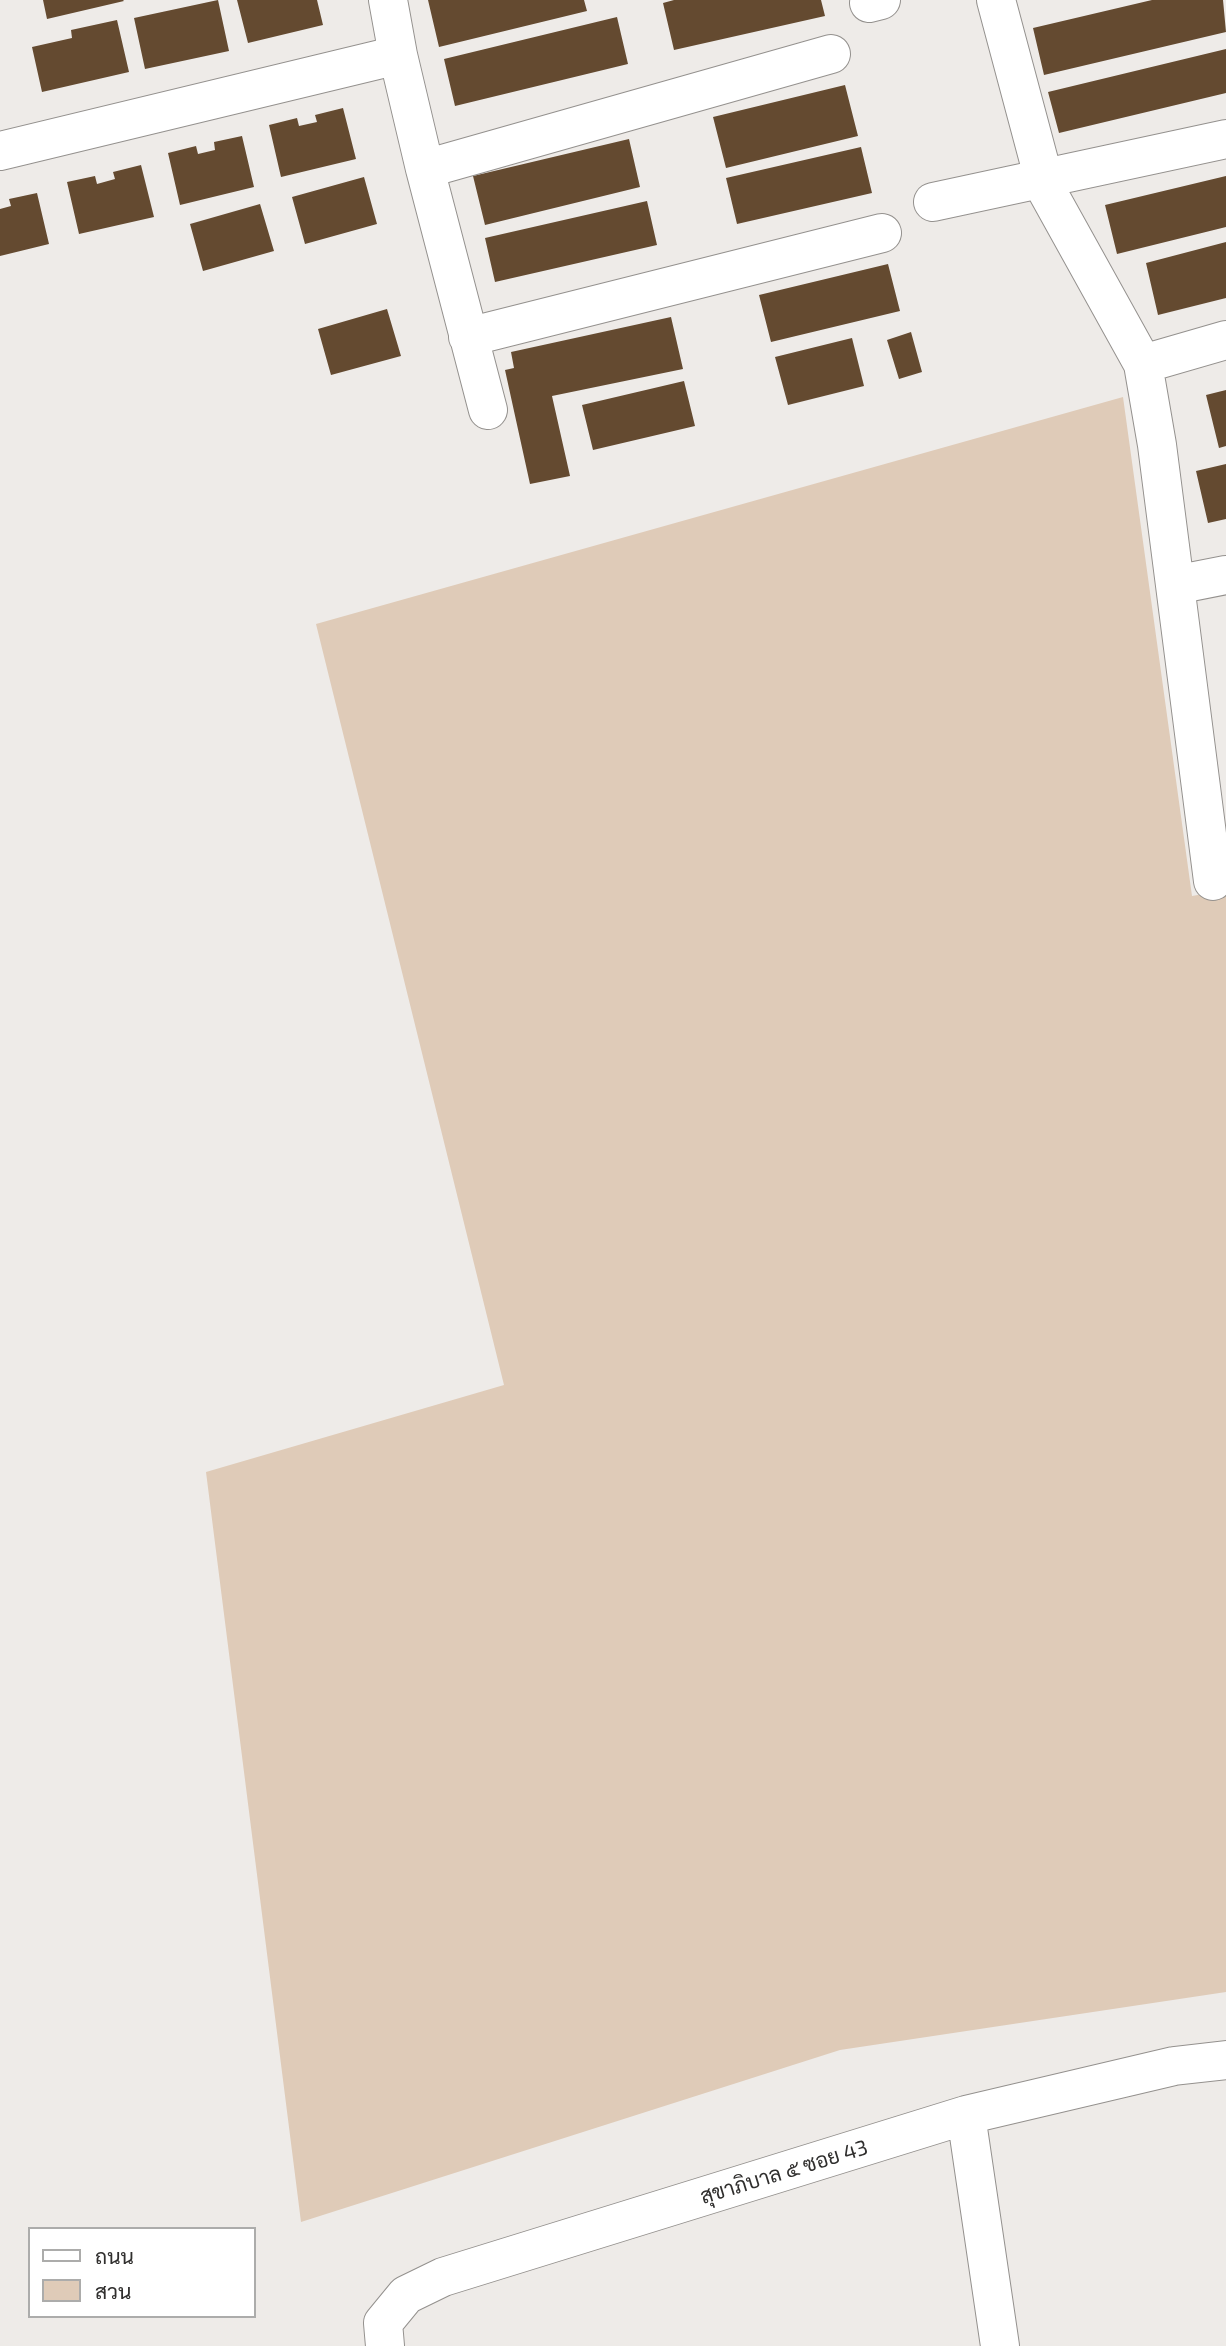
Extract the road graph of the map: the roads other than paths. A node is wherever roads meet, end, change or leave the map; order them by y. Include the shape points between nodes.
1 (388, 0) edge
2 (1006, 2) edge
3 (831, 54) dead end
4 (398, 55) junction
5 (1226, 139) edge
6 (0, 151) edge
7 (425, 169) junction
8 (1043, 177) junction
9 (933, 202) dead end
10 (882, 233) dead end
11 (468, 337) junction
12 (1226, 340) edge
13 (1143, 363) junction
14 (488, 410) dead end
15 (1226, 575) edge
16 (1175, 585) junction
17 (1214, 786) edge
18 (1213, 881) dead end
19 (1226, 2060) edge
20 (966, 2115) junction
21 (384, 2346) edge
22 (1000, 2346) edge

1 - 4 street
2 - 8 street
3 - 7 street
4 - 6 street
4 - 7 street
5 - 8 street
7 - 11 street
8 - 9 street
8 - 13 street
10 - 11 street
11 - 14 street
12 - 13 street
13 - 16 street
15 - 16 street
16 - 17 street
17 - 18 street
19 - 20 street, สุขาภิบาล ๕ ซอย 43 via 1174,2066
20 - 21 street, สุขาภิบาล ๕ ซอย 43 via 443,2277 406,2295 383,2323
20 - 22 street

